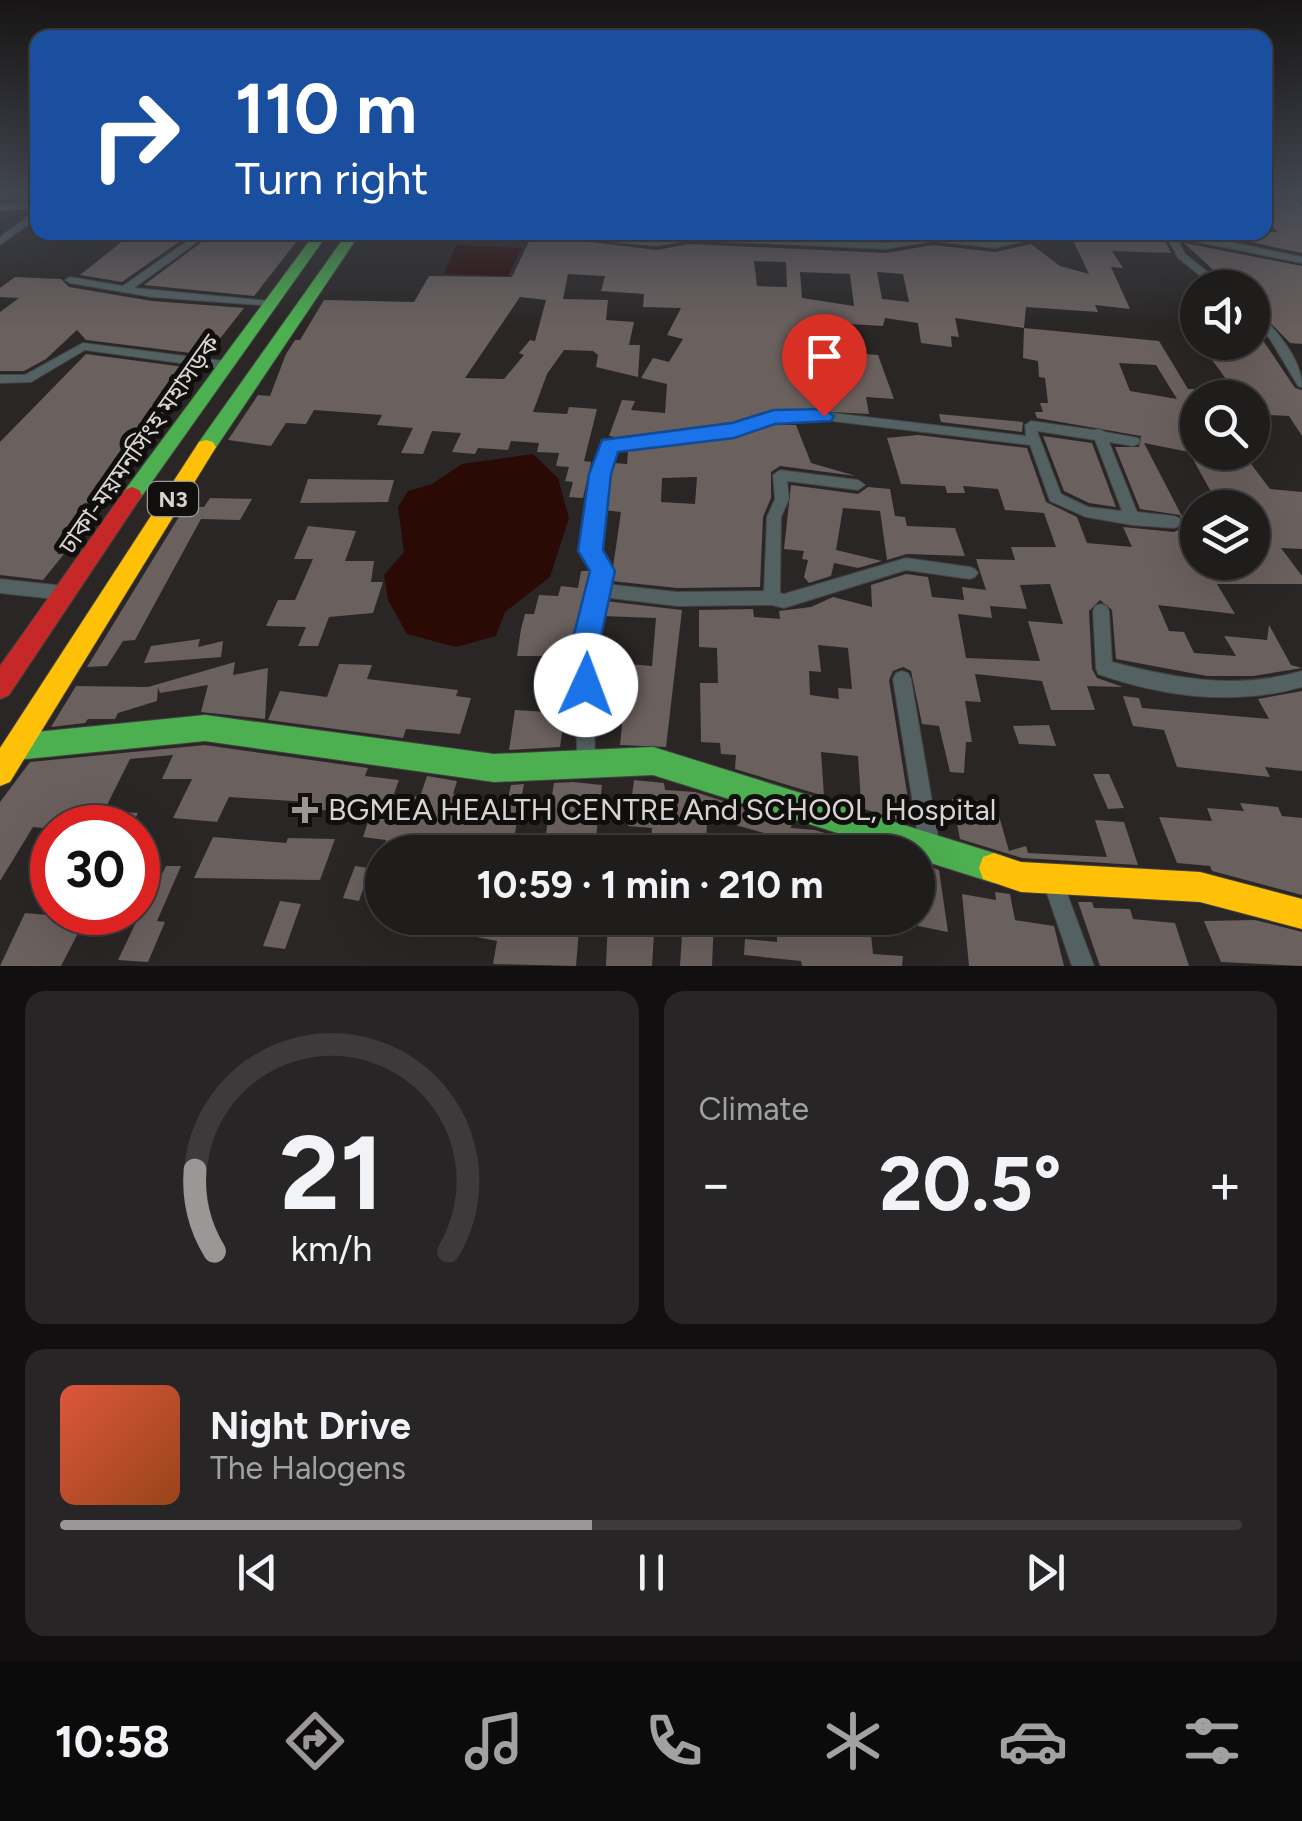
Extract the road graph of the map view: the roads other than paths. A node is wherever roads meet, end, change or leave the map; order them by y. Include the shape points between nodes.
1 (196, 240) edge
2 (317, 240) edge
3 (349, 240) edge
4 (626, 240) edge
5 (673, 240) edge
6 (755, 240) edge
7 (921, 240) edge
8 (951, 240) edge
9 (1020, 240) edge
10 (1173, 240) edge
11 (1201, 240) edge
12 (1302, 260) edge
13 (1199, 270) edge
14 (70, 280) dead end
15 (126, 289) junction
16 (270, 304) junction
17 (1270, 337) edge
18 (224, 364) junction
19 (0, 379) edge
20 (1302, 383) edge
21 (1100, 433) junction
22 (1034, 441) junction
23 (1133, 441) dead end
24 (858, 486) dead end
25 (1132, 520) junction
26 (1174, 522) dead end
27 (970, 573) dead end
28 (0, 586) edge
29 (596, 590) junction
30 (64, 594) junction
31 (772, 598) junction
32 (1101, 611) dead end
33 (902, 679) dead end
34 (1302, 679) edge
35 (0, 687) edge
36 (16, 747) junction
37 (586, 764) junction
38 (0, 772) edge
39 (889, 835) edge
40 (928, 835) edge
41 (935, 850) edge
42 (1052, 878) junction
43 (1302, 914) edge
44 (1083, 966) edge

1 - 15 street
2 - 16 main road, ঢাকা-ময়মনসিংহ মহাসড়ক / N3
3 - 36 main road, N3 via 195,463
4 - 5 street
6 - 7 street via 886,246
8 - 9 street via 995,245
10 - 13 street via 1180,256
11 - 12 street
14 - 15 street
15 - 16 street
16 - 18 main road, ঢাকা-ময়মনসিংহ মহাসড়ক / N3
17 - 20 street
18 - 19 street via 83,346 26,379
18 - 30 main road, ঢাকা-ময়মনসিংহ মহাসড়ক / N3
21 - 22 street via 1032,425
21 - 23 street
21 - 25 street
22 - 25 street via 1054,497 1086,512
22 - 29 street via 824,416 774,417 734,430 609,446 592,535 591,551 602,571
24 - 31 street via 780,476
25 - 26 street
27 - 31 street via 906,564 784,601
28 - 30 street
29 - 31 street via 677,599
29 - 37 street via 585,646
30 - 35 main road, ঢাকা-ময়মনসিংহ মহাসড়ক / N3
32 - 34 street via 1104,668 1213,691 1266,692
33 - 40 street
36 - 37 main road via 204,728 494,768
36 - 38 main road, N3
37 - 39 main road via 653,761
41 - 42 main road via 1020,877
42 - 43 main road via 1200,887
42 - 44 street

